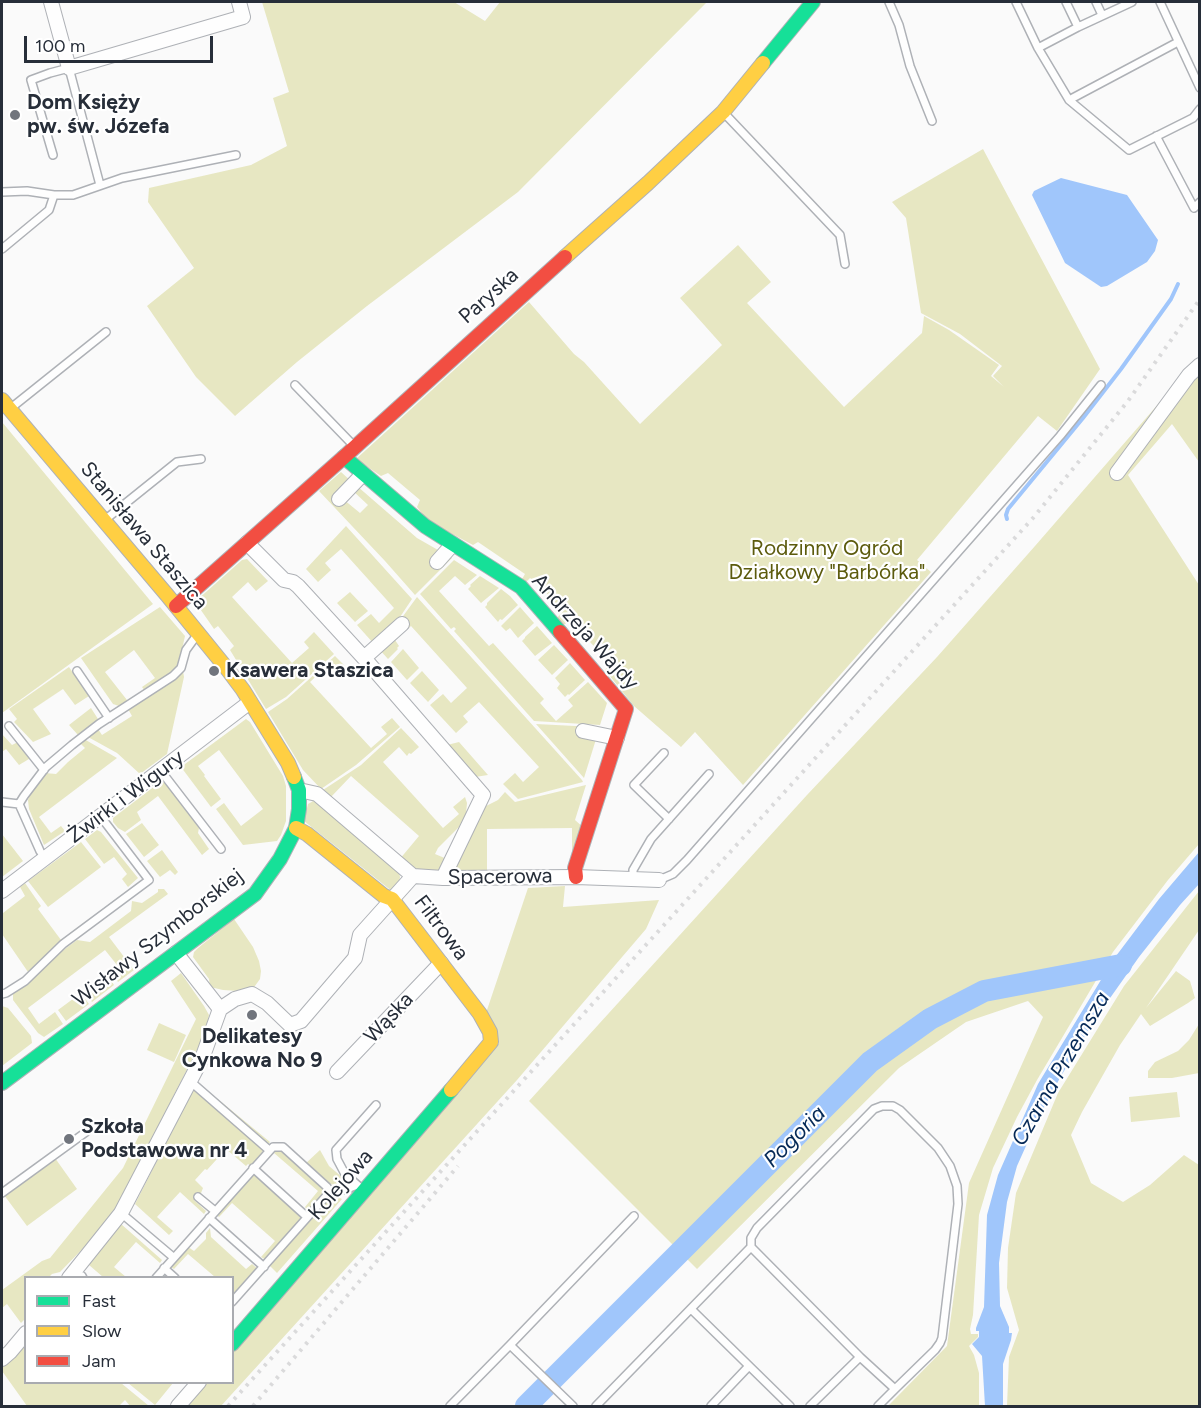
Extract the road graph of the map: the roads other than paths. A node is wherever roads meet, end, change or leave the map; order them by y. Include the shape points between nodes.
1 (51, 2) edge
2 (239, 2) edge
3 (813, 2) edge
4 (889, 2) edge
5 (1016, 2) edge
6 (1066, 2) edge
7 (1096, 2) edge
8 (1132, 2) edge
9 (1160, 2) edge
10 (1102, 15) junction
11 (1078, 27) junction
12 (1178, 42) junction
13 (1038, 48) junction
14 (69, 68) junction
15 (1200, 88) edge
16 (1069, 100) junction
17 (1200, 109) edge
18 (723, 112) junction
19 (932, 122) dead end
20 (1156, 136) junction
21 (53, 155) dead end
22 (236, 155) dead end
23 (100, 185) junction
24 (2, 192) edge
25 (54, 195) junction
26 (1200, 202) edge
27 (2, 249) edge
28 (845, 264) dead end
29 (106, 332) dead end
30 (1200, 365) edge
31 (295, 385) dead end
32 (1101, 385) dead end
33 (5, 405) edge
34 (355, 447) junction
35 (344, 457) junction
36 (201, 459) dead end
37 (1117, 473) dead end
38 (363, 474) junction
39 (339, 499) dead end
40 (104, 521) junction
41 (247, 543) junction
42 (453, 544) junction
43 (437, 562) dead end
44 (176, 606) junction
45 (402, 624) dead end
46 (198, 633) junction
47 (364, 658) junction
48 (77, 671) dead end
49 (250, 702) junction
50 (109, 718) junction
51 (9, 726) dead end
52 (583, 731) dead end
53 (617, 738) junction
54 (664, 753) dead end
55 (44, 770) junction
56 (161, 771) junction
57 (709, 774) dead end
58 (299, 790) junction
59 (2, 802) edge
60 (19, 804) junction
61 (101, 817) junction
62 (669, 819) junction
63 (296, 828) junction
64 (221, 849) dead end
65 (45, 859) junction
66 (413, 876) junction
67 (576, 876) junction
68 (443, 878) junction
69 (633, 878) junction
70 (659, 880) joint
71 (2, 891) edge
72 (392, 899) junction
73 (176, 953) junction
74 (441, 963) junction
75 (2, 993) edge
76 (220, 1008) junction
77 (482, 1054) joint
78 (337, 1072) dead end
79 (190, 1081) junction
80 (2, 1083) edge
81 (376, 1105) dead end
82 (86, 1132) dead end
83 (269, 1150) junction
84 (254, 1168) junction
85 (360, 1188) junction
86 (329, 1190) junction
87 (2, 1193) edge
88 (198, 1197) dead end
89 (214, 1211) junction
90 (121, 1213) junction
91 (634, 1216) dead end
92 (308, 1217) junction
93 (209, 1218) junction
94 (752, 1247) junction
95 (173, 1257) junction
96 (264, 1267) junction
97 (164, 1268) junction
98 (79, 1276) edge
99 (158, 1276) edge
100 (173, 1276) edge
101 (234, 1300) edge
102 (691, 1309) junction
103 (24, 1335) edge
104 (234, 1342) edge
105 (510, 1345) junction
106 (860, 1357) junction
107 (2, 1359) edge
108 (749, 1366) junction
109 (198, 1384) edge
110 (895, 1389) junction
111 (570, 1404) edge
112 (178, 1407) edge
113 (450, 1407) edge
114 (596, 1407) edge
115 (711, 1407) edge
116 (790, 1407) edge
117 (810, 1407) edge
118 (878, 1407) edge

1 - 14 street
2 - 14 street via 243,17
3 - 18 street, Paryska
4 - 19 lane
5 - 13 lane
6 - 11 lane
7 - 10 lane
8 - 10 lane
9 - 12 lane
10 - 11 lane
11 - 13 lane
12 - 15 lane
12 - 16 lane
13 - 16 lane
14 - 21 lane via 32,80
14 - 23 lane
16 - 20 lane via 1129,150
17 - 20 lane via 1193,118
18 - 28 lane via 840,236
18 - 34 street, Paryska
20 - 26 lane via 1194,208
22 - 23 lane
23 - 25 lane via 73,195
24 - 25 lane
25 - 27 lane via 49,210
29 - 33 lane
30 - 37 street
31 - 34 lane
32 - 70 lane via 684,864
33 - 40 street, Stanisława Staszica
34 - 35 street, Paryska
35 - 38 street, Andrzeja Wajdy
35 - 41 street, Paryska
36 - 40 lane via 177,462
38 - 39 street
38 - 42 street, Andrzeja Wajdy
40 - 44 street, Stanisława Staszica
41 - 44 street, Paryska
41 - 47 street via 284,580 298,586
42 - 43 street
42 - 53 street, Andrzeja Wajdy via 521,587 626,709
44 - 46 street, Stanisława Staszica
45 - 47 street
46 - 49 street, Stanisława Staszica
46 - 50 lane via 173,676
47 - 68 street via 483,795
48 - 50 lane
49 - 56 street, Żwirki i Wigury
49 - 58 street, Wisławy Szymborskiej via 288,763
50 - 55 lane
51 - 55 lane
52 - 53 street
53 - 67 street, Andrzeja Wajdy via 575,868
54 - 62 lane via 634,785
55 - 60 lane
56 - 61 street, Żwirki i Wigury
56 - 64 lane
57 - 62 lane
58 - 63 street, Wisławy Szymborskiej
58 - 66 street via 317,794
59 - 60 lane
60 - 65 lane
61 - 65 street, Żwirki i Wigury
61 - 75 lane via 149,880 63,944 25,981
62 - 69 lane via 651,839 633,870
63 - 72 street, Filtrowa
63 - 73 street, Wisławy Szymborskiej via 255,894
65 - 71 street, Żwirki i Wigury
66 - 68 street, Spacerowa
66 - 72 street
67 - 68 street, Spacerowa
67 - 69 street, Spacerowa
69 - 70 street, Spacerowa
72 - 74 street, Filtrowa
72 - 76 street via 360,935 356,958 301,1021 290,1025 252,994
73 - 76 street
73 - 80 street, Wisławy Szymborskiej
74 - 77 street, Filtrowa via 490,1032 491,1042
74 - 78 street, Wąska
76 - 79 street
77 - 85 street, Kolejowa
79 - 83 lane
79 - 90 street
81 - 85 lane via 336,1150 345,1174
82 - 87 lane
83 - 84 lane
83 - 86 lane via 283,1147
84 - 89 lane
84 - 92 lane
85 - 86 lane
85 - 104 street, Kolejowa
86 - 92 lane
88 - 89 lane
89 - 93 lane
90 - 95 lane
90 - 98 street
91 - 105 lane
92 - 96 lane
93 - 95 lane
93 - 96 lane
94 - 102 lane
94 - 106 lane
94 - 110 lane via 751,1238 757,1228 873,1109 893,1106 931,1140 950,1166 957,1185 942,1338
95 - 97 lane
96 - 101 lane
97 - 99 lane
97 - 100 lane
102 - 108 lane
102 - 114 lane
103 - 107 street
105 - 111 lane
105 - 113 lane
106 - 110 lane
106 - 117 lane
108 - 115 lane
108 - 116 lane
109 - 112 street
110 - 118 lane

